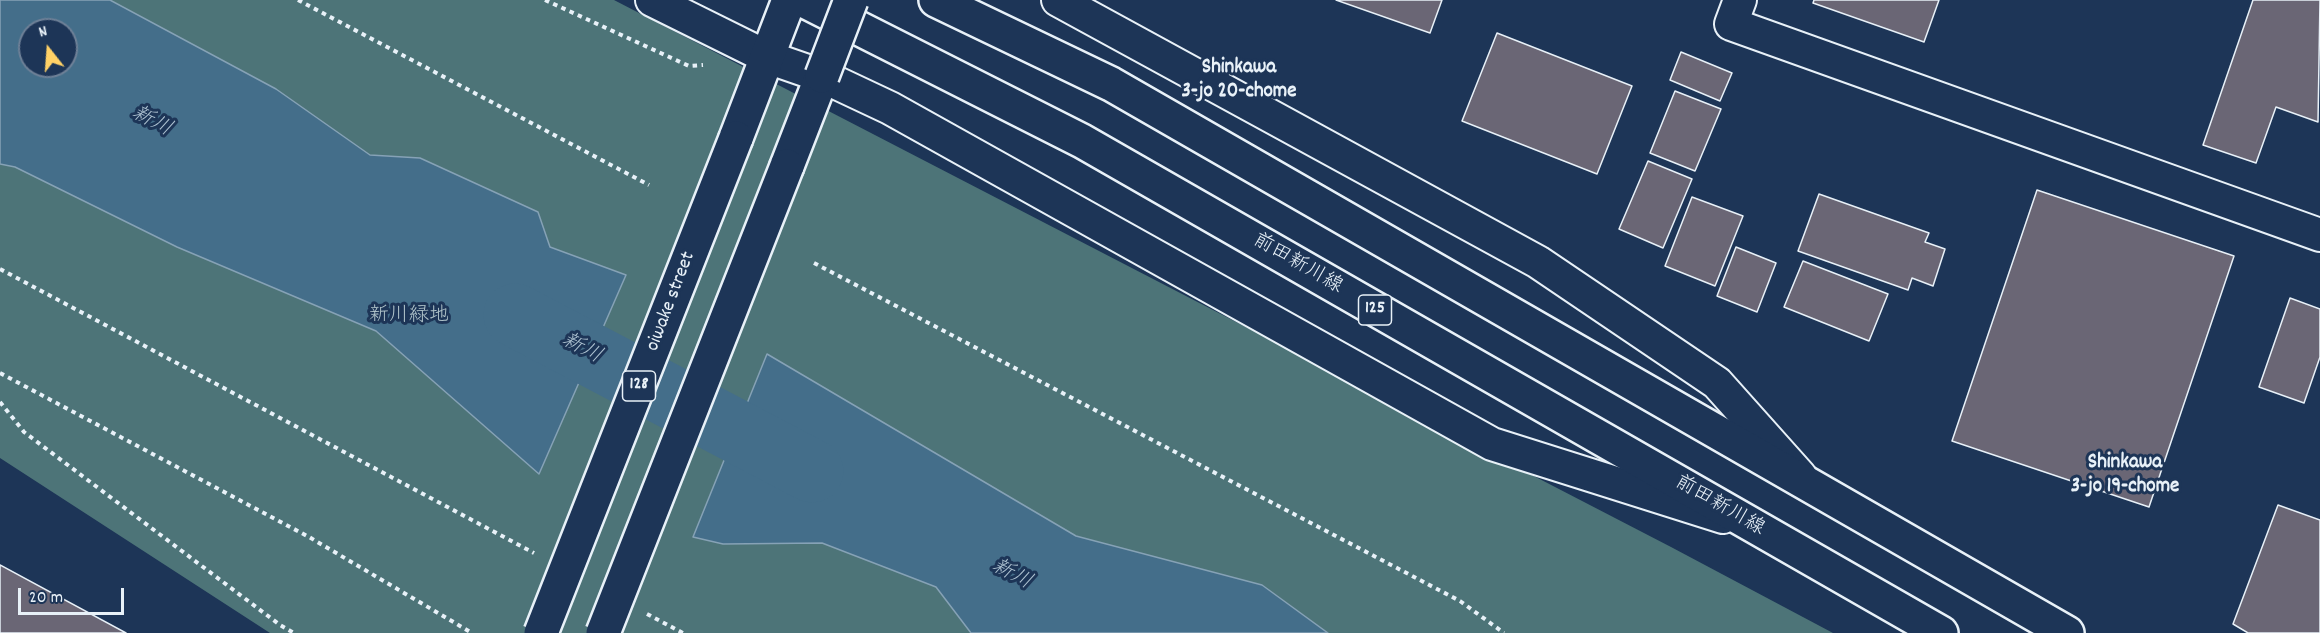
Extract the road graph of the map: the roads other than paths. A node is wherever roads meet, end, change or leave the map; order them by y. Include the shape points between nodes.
1 (652, 0) edge
2 (789, 0) edge
3 (803, 0) edge
4 (851, 0) edge
5 (936, 0) edge
6 (1058, 0) edge
7 (1740, 0) edge
8 (767, 57) junction
9 (822, 76) junction
10 (2320, 235) edge
11 (1805, 482) junction
12 (1755, 527) junction
13 (541, 633) edge
14 (603, 633) edge
15 (1941, 633) edge
16 (2067, 633) edge

1 - 8 street
2 - 8 main road, 128
3 - 12 main road, 前田新川線 / 125 via 1082,141
4 - 9 main road, bridge
5 - 11 main road via 1111,84
6 - 11 street via 1538,262 1718,383
7 - 10 street via 1731,24
8 - 9 street
8 - 13 main road, oiwake street / 128, bridge
9 - 12 street via 890,108 1492,444
9 - 14 main road, bridge
11 - 16 main road
12 - 15 main road, 前田新川線 / 125

